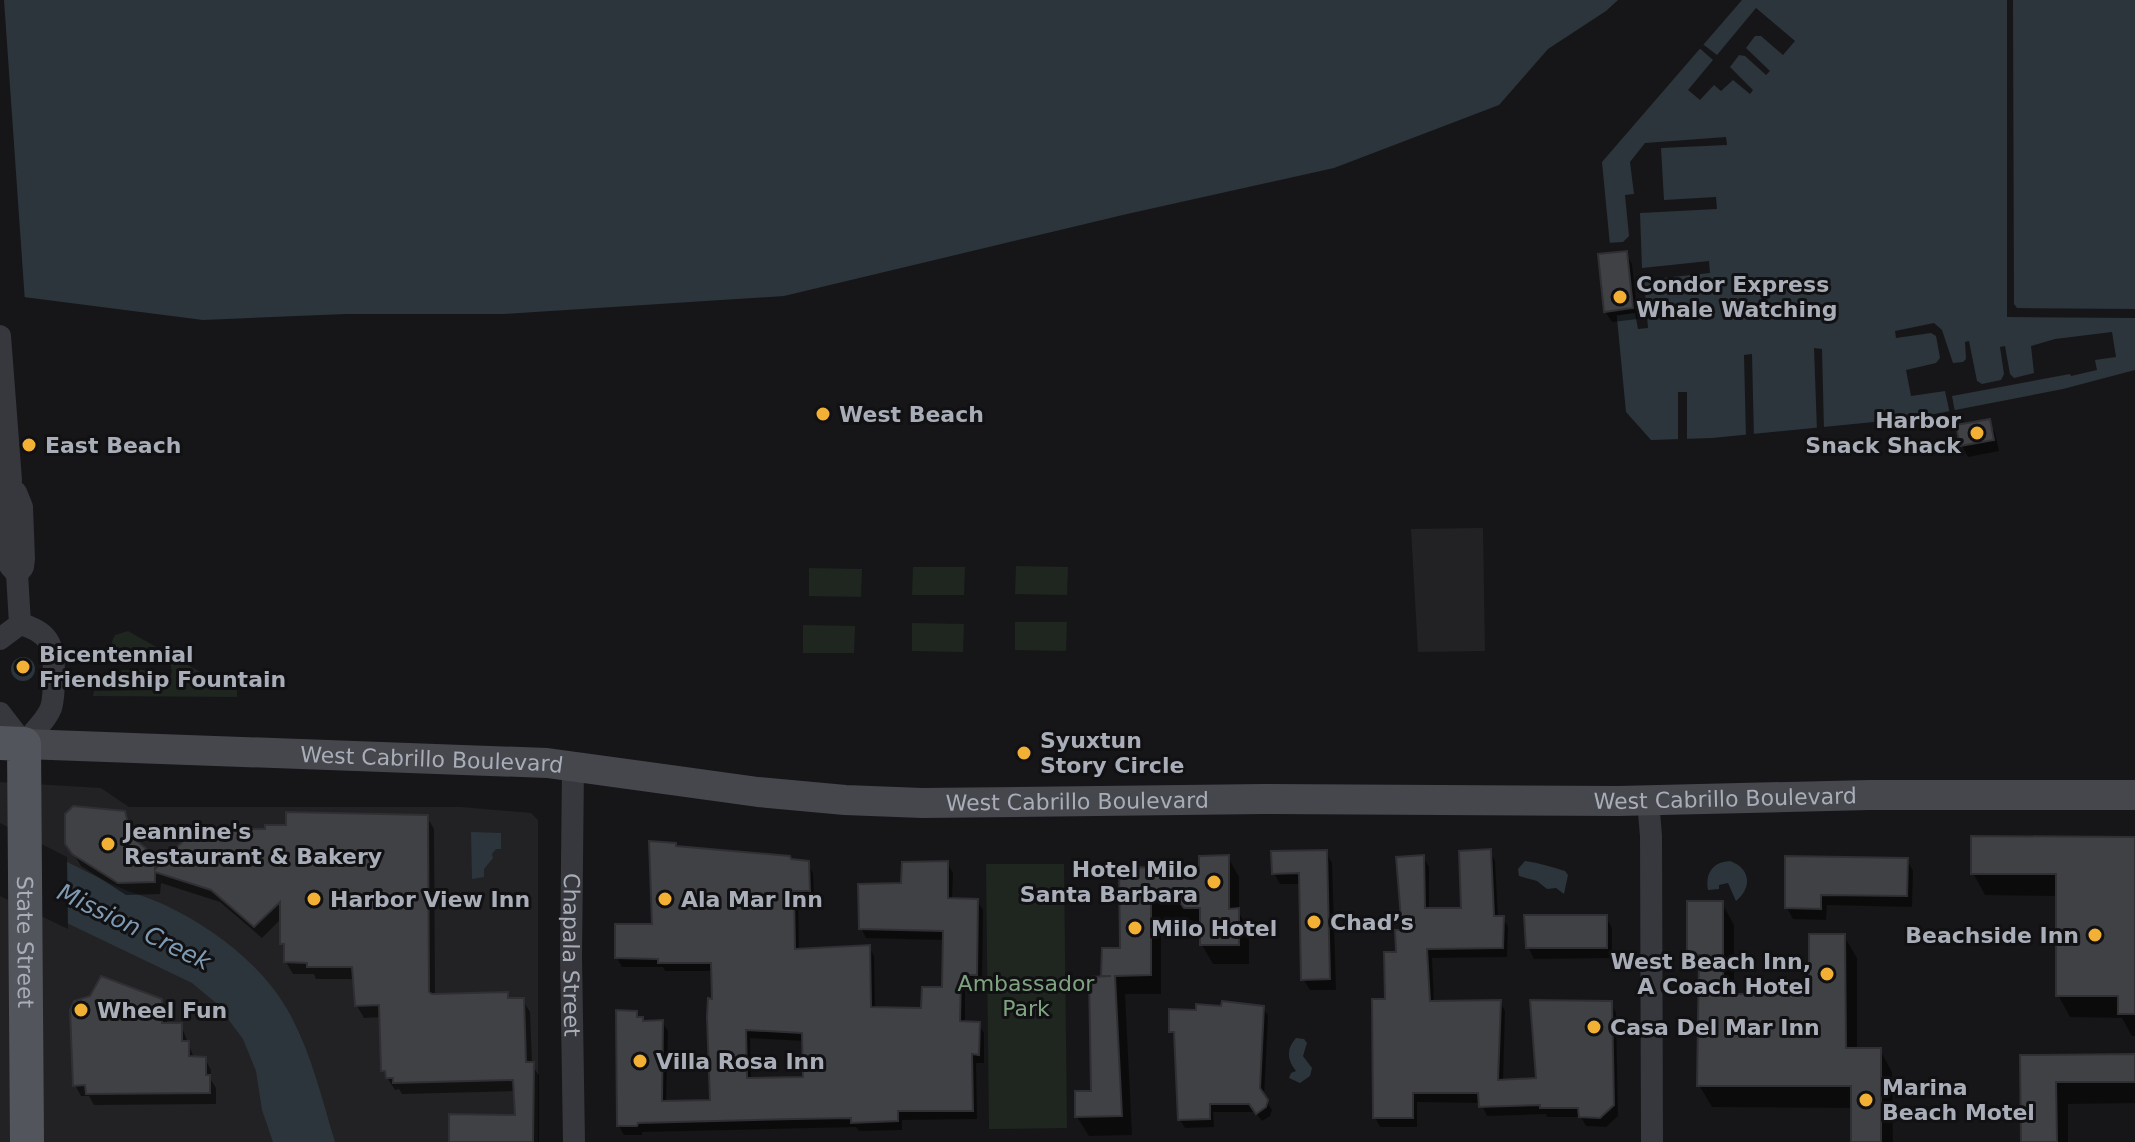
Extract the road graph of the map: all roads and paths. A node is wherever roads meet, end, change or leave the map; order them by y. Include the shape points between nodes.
1 (0, 336) edge
2 (20, 624) junction
3 (0, 639) edge
4 (0, 713) edge
5 (12, 744) edge
6 (573, 767) junction
7 (2135, 795) edge
8 (1648, 800) junction
9 (27, 1142) edge
10 (574, 1142) edge
11 (1652, 1142) edge

1 - 2 street via 11,480 7,549 17,574
2 - 3 street
2 - 5 street via 33,627 51,644 54,694 50,711
4 - 5 street
5 - 6 main road, West Cabrillo Boulevard
5 - 9 main road, State Street via 26,832
6 - 8 main road, West Cabrillo Boulevard via 758,792 922,803
6 - 10 street, Chapala Street
7 - 8 main road, West Cabrillo Boulevard
8 - 11 street

